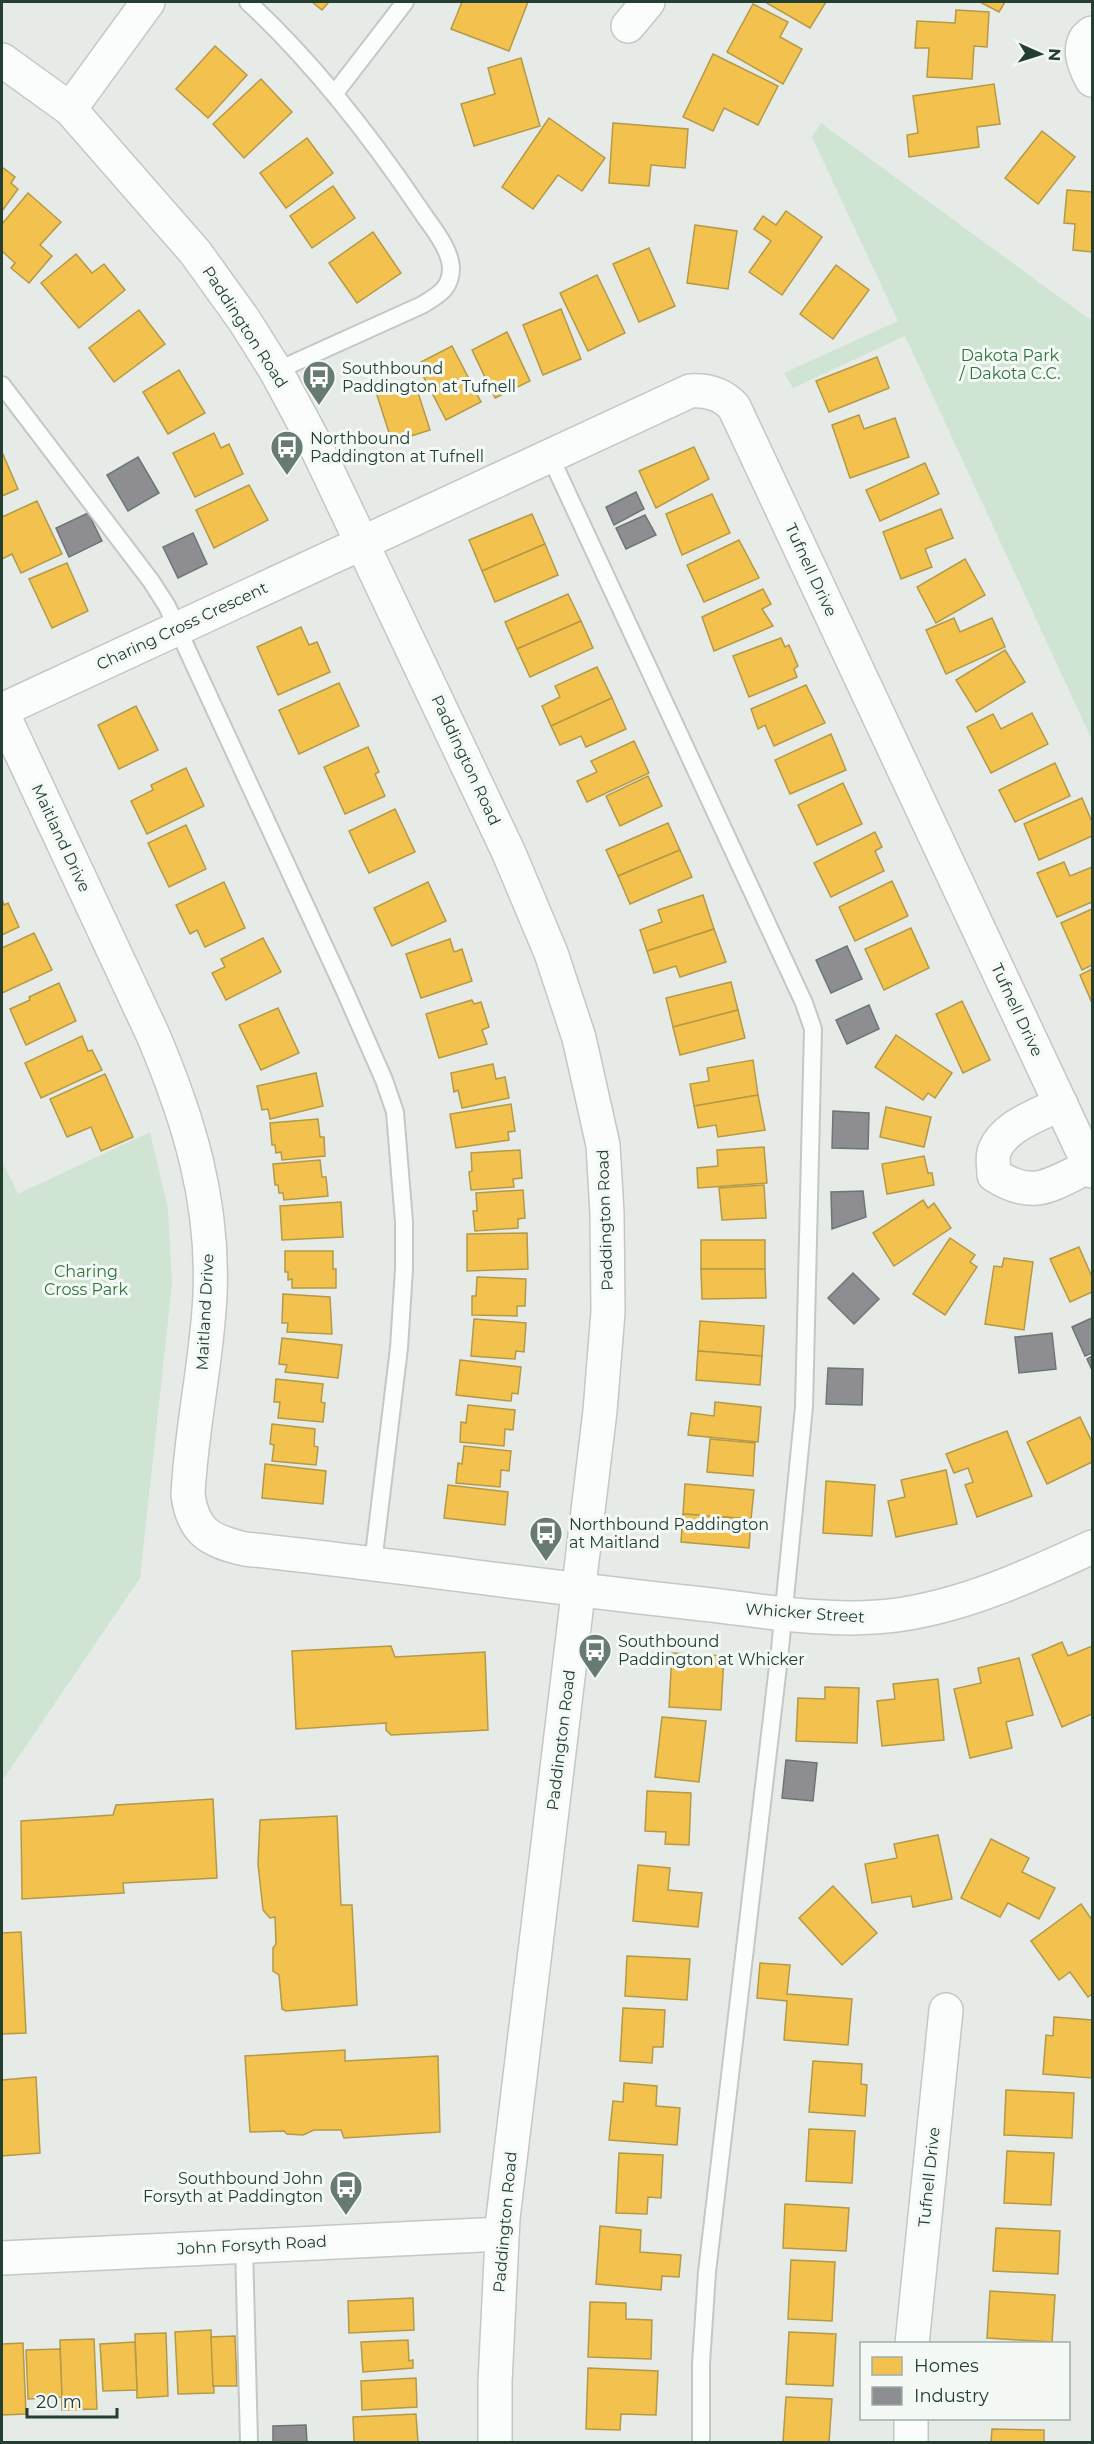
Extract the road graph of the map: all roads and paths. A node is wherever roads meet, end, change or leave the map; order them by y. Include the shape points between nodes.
1 (148, 2) edge
2 (248, 2) edge
3 (405, 2) edge
4 (1092, 33) edge
5 (2, 60) edge
6 (1092, 80) edge
7 (335, 93) junction
8 (70, 110) junction
9 (276, 371) junction
10 (2, 385) edge
11 (550, 456) junction
12 (363, 543) junction
13 (177, 629) junction
14 (2, 711) edge
15 (1061, 1104) junction
16 (1091, 1168) edge
17 (1092, 1547) edge
18 (373, 1563) junction
19 (579, 1589) junction
20 (784, 1613) junction
21 (946, 2010) dead end
22 (502, 2234) junction
23 (244, 2246) junction
24 (2, 2258) edge
25 (912, 2342) edge
26 (910, 2420) edge
27 (249, 2442) edge
28 (495, 2442) edge
29 (701, 2442) edge
30 (911, 2442) edge

1 - 8 street
2 - 7 lane
3 - 7 lane
4 - 6 street via 1082,48 1083,66
5 - 8 street, Paddington Road
7 - 9 lane via 447,251 449,279 442,293 422,304
8 - 9 street, Paddington Road via 195,252
9 - 12 street, Paddington Road
10 - 13 lane via 151,580
11 - 12 street, Tufnell Drive
11 - 15 street, Tufnell Drive via 690,391 714,393 734,407
11 - 20 lane via 800,992 813,1029 807,1357
12 - 13 street, Charing Cross Crescent
12 - 19 street, Paddington Road via 508,850 551,953 579,1038 603,1145 608,1312
13 - 14 street, Charing Cross Crescent
13 - 18 lane via 344,989 395,1112 404,1269 399,1348
14 - 18 street, Maitland Drive via 153,1035 193,1142 209,1238 210,1296 189,1474 190,1510 208,1537 225,1545
15 - 16 street, Tufnell Drive
15 - 16 street, Tufnell Drive via 1016,1126 999,1141 993,1154 994,1175 1012,1187 1041,1189
17 - 20 street, Whicker Street via 994,1591 925,1610 864,1618
18 - 19 street, Maitland Drive
19 - 20 street, Whicker Street
19 - 22 street, Paddington Road
20 - 29 lane via 707,2272
21 - 25 street, Tufnell Drive
22 - 23 street, John Forsyth Road
22 - 28 street, Paddington Road
23 - 24 street, John Forsyth Road
23 - 27 lane
26 - 30 street

